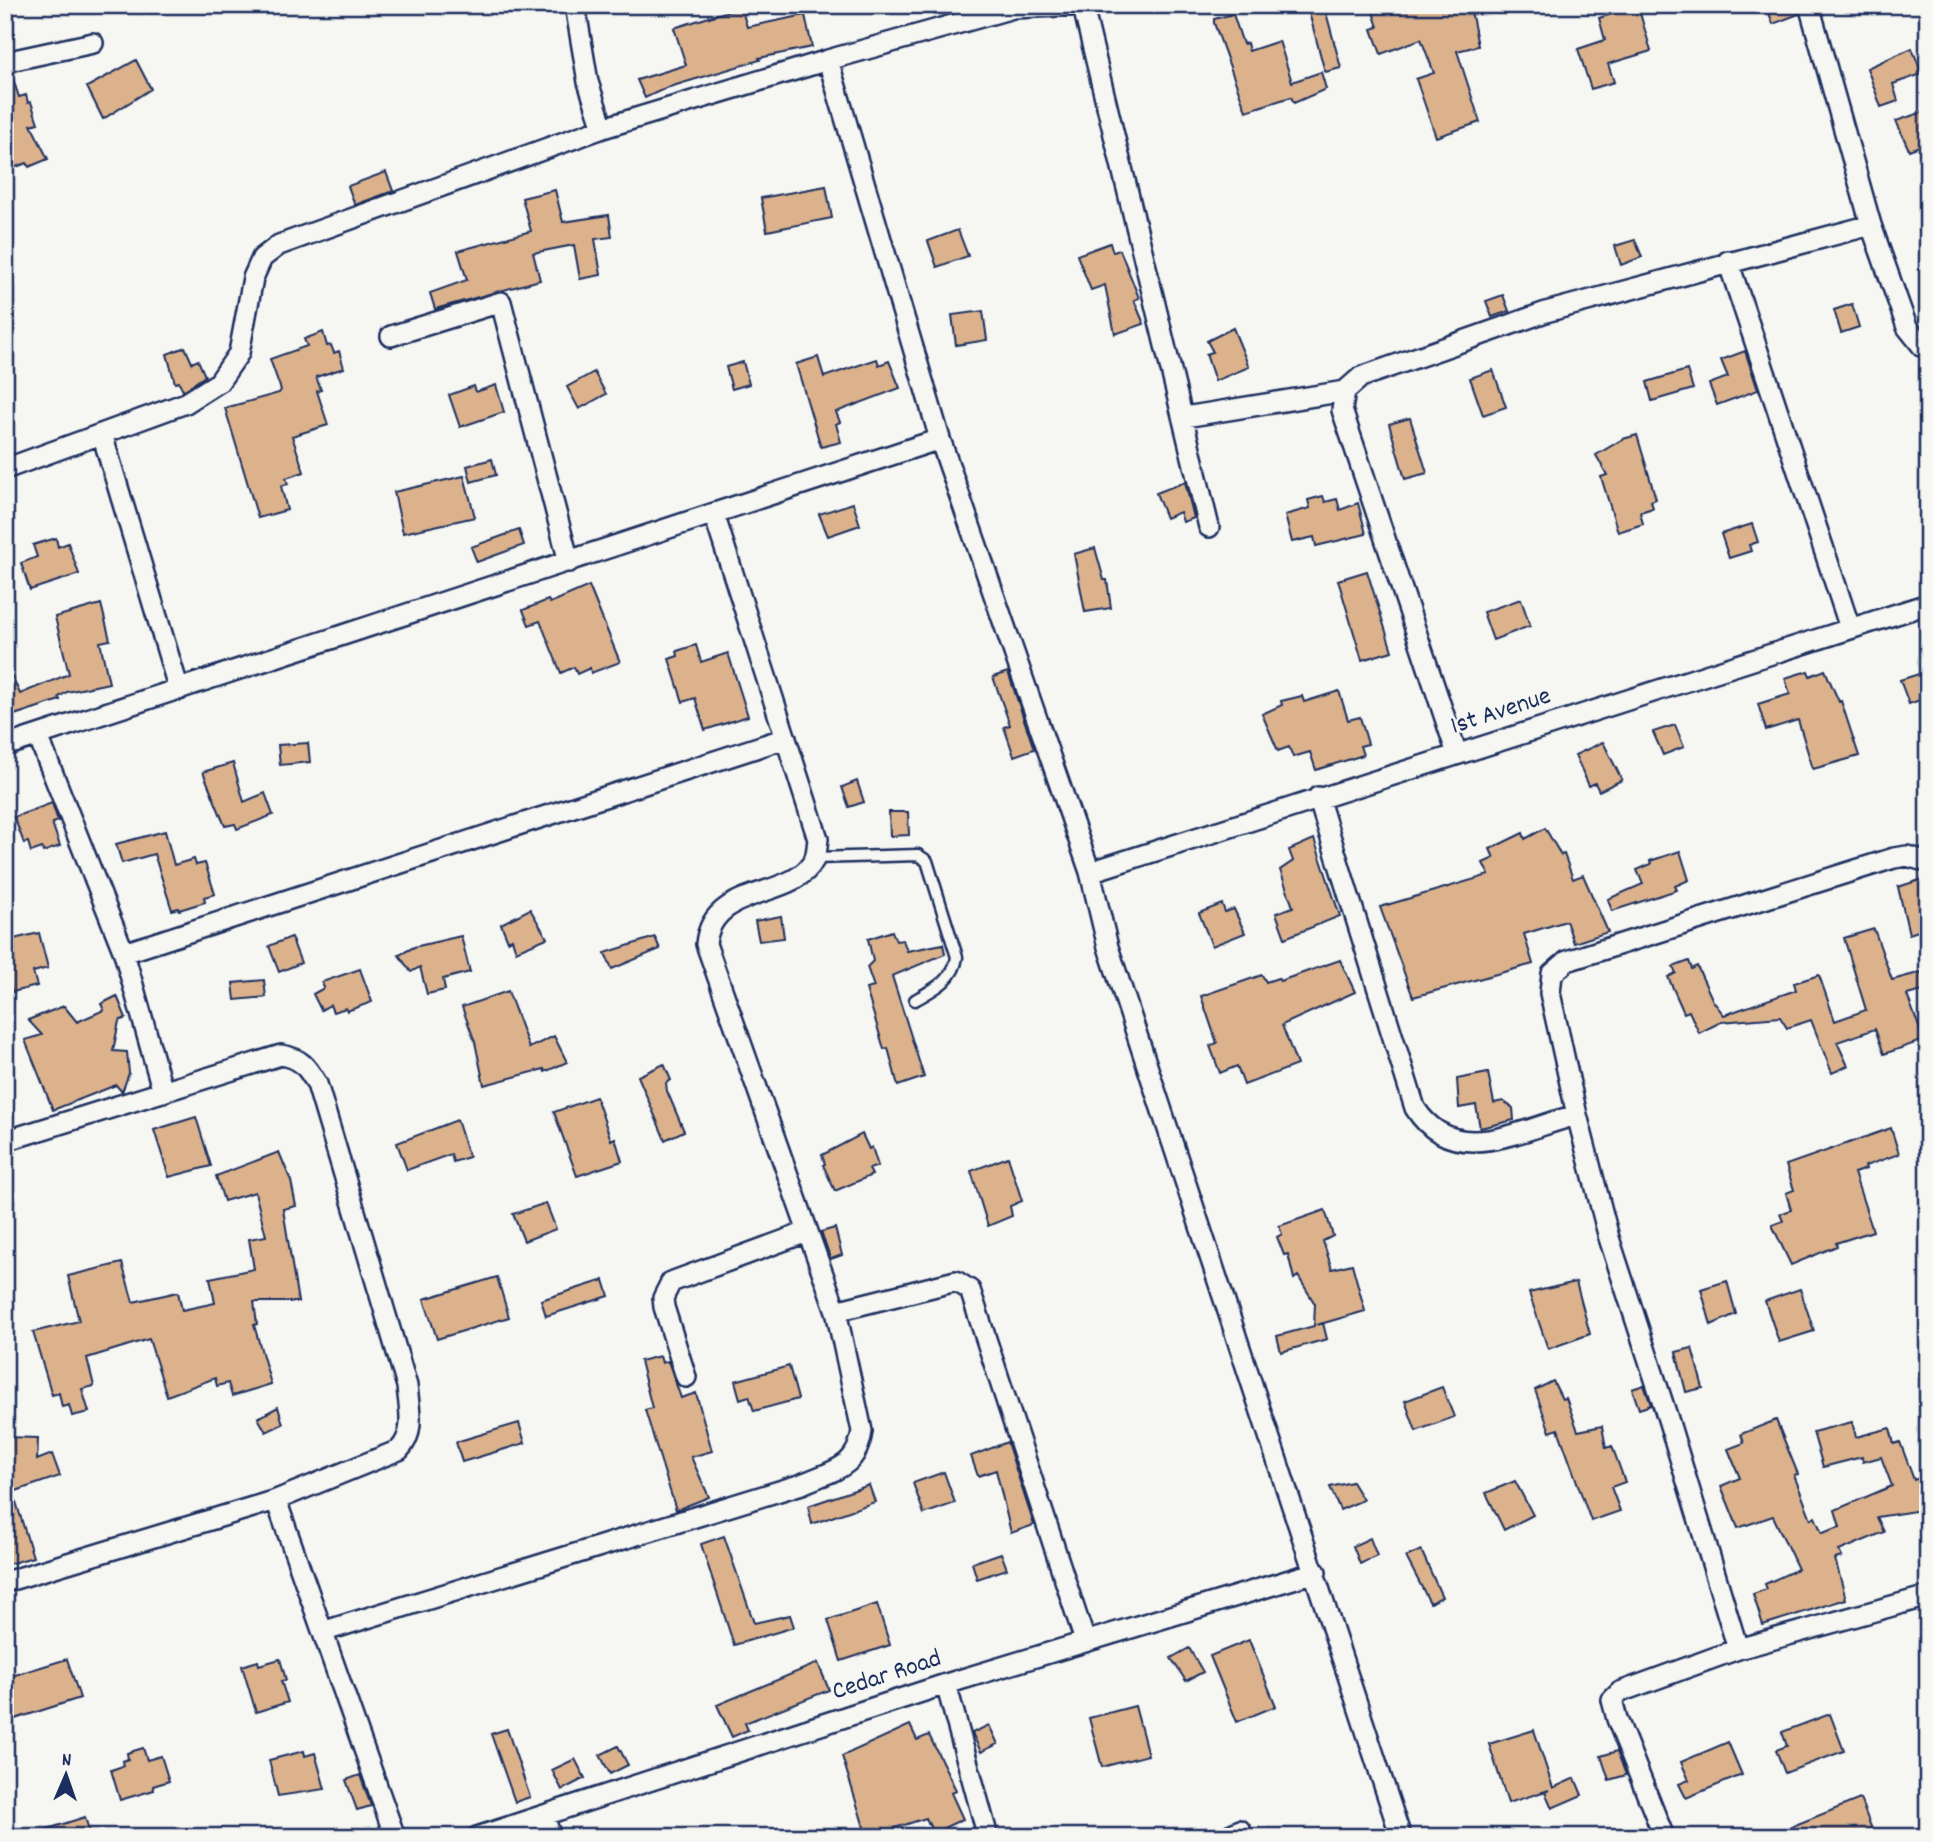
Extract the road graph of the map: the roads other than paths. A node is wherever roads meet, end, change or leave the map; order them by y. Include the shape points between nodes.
1 (575, 5) edge
2 (1809, 5) edge
3 (1084, 6) edge
4 (93, 43) dead end
5 (828, 60) junction
6 (5, 62) edge
7 (603, 128) junction
8 (1871, 225) junction
9 (1728, 261) junction
10 (391, 336) dead end
11 (1928, 348) edge
12 (1345, 391) junction
13 (1185, 417) junction
14 (102, 434) junction
15 (940, 439) junction
16 (5, 469) edge
17 (714, 513) junction
18 (1209, 527) dead end
19 (569, 562) junction
20 (1928, 604) edge
21 (1850, 628) junction
22 (179, 690) junction
23 (38, 736) junction
24 (786, 738) junction
25 (5, 746) edge
26 (1457, 754) junction
27 (1318, 797) junction
28 (816, 858) junction
29 (1928, 862) edge
30 (1090, 872) junction
31 (124, 953) junction
32 (915, 1000) dead end
33 (163, 1092) junction
34 (1577, 1115) junction
35 (5, 1141) edge
36 (807, 1232) junction
37 (836, 1311) junction
38 (686, 1377) dead end
39 (276, 1500) junction
40 (1316, 1572) junction
41 (5, 1582) edge
42 (1928, 1596) edge
43 (325, 1631) junction
44 (1085, 1640) junction
45 (1738, 1649) junction
46 (946, 1684) junction
47 (544, 1816) junction
48 (395, 1837) edge
49 (477, 1837) edge
50 (551, 1837) edge
51 (988, 1837) edge
52 (1401, 1837) edge
53 (1664, 1837) edge

1 - 7 street via 588,82
2 - 8 street
3 - 5 street via 1013,8
3 - 13 street
4 - 6 street
5 - 7 street
5 - 15 street
7 - 14 street via 279,245 262,258 253,278 239,353 219,383 186,403
8 - 9 street
8 - 11 street via 1907,327
9 - 12 street via 1546,312 1361,377
9 - 21 street
10 - 19 street via 501,302
12 - 13 street
12 - 26 street via 1342,410
13 - 18 street
14 - 16 street
14 - 22 street
15 - 17 street
15 - 30 street
17 - 19 street
17 - 24 street
19 - 22 street
20 - 21 street, 1st Avenue
21 - 26 street, 1st Avenue
22 - 23 street
23 - 25 street
23 - 31 street
24 - 28 street via 817,839
24 - 31 street
26 - 27 street, 1st Avenue
27 - 30 street, 1st Avenue
27 - 34 street via 1415,1108 1426,1126 1448,1139 1472,1142 1520,1134
28 - 32 lane via 918,855 927,861 957,957 955,970
28 - 36 street via 806,872 719,911 707,927 706,944
29 - 34 street via 1907,856 1894,858 1567,961 1552,974 1550,993
30 - 40 street via 1108,947
31 - 33 street
33 - 35 street
33 - 39 street via 281,1055 296,1057 307,1066 317,1084 407,1386 411,1424 408,1441 399,1450
34 - 45 street via 1609,1238
36 - 37 street
36 - 38 street via 671,1282 664,1307
37 - 43 street via 862,1431 860,1447 850,1463 802,1483
37 - 44 street via 956,1281 970,1290
39 - 41 street
39 - 43 street
40 - 44 street, Cedar Road
40 - 52 street
42 - 45 street
43 - 48 street
44 - 46 street, Cedar Road
45 - 53 street via 1620,1692 1612,1700
46 - 47 street, Cedar Road
46 - 51 street
47 - 49 street, Cedar Road
47 - 50 street

